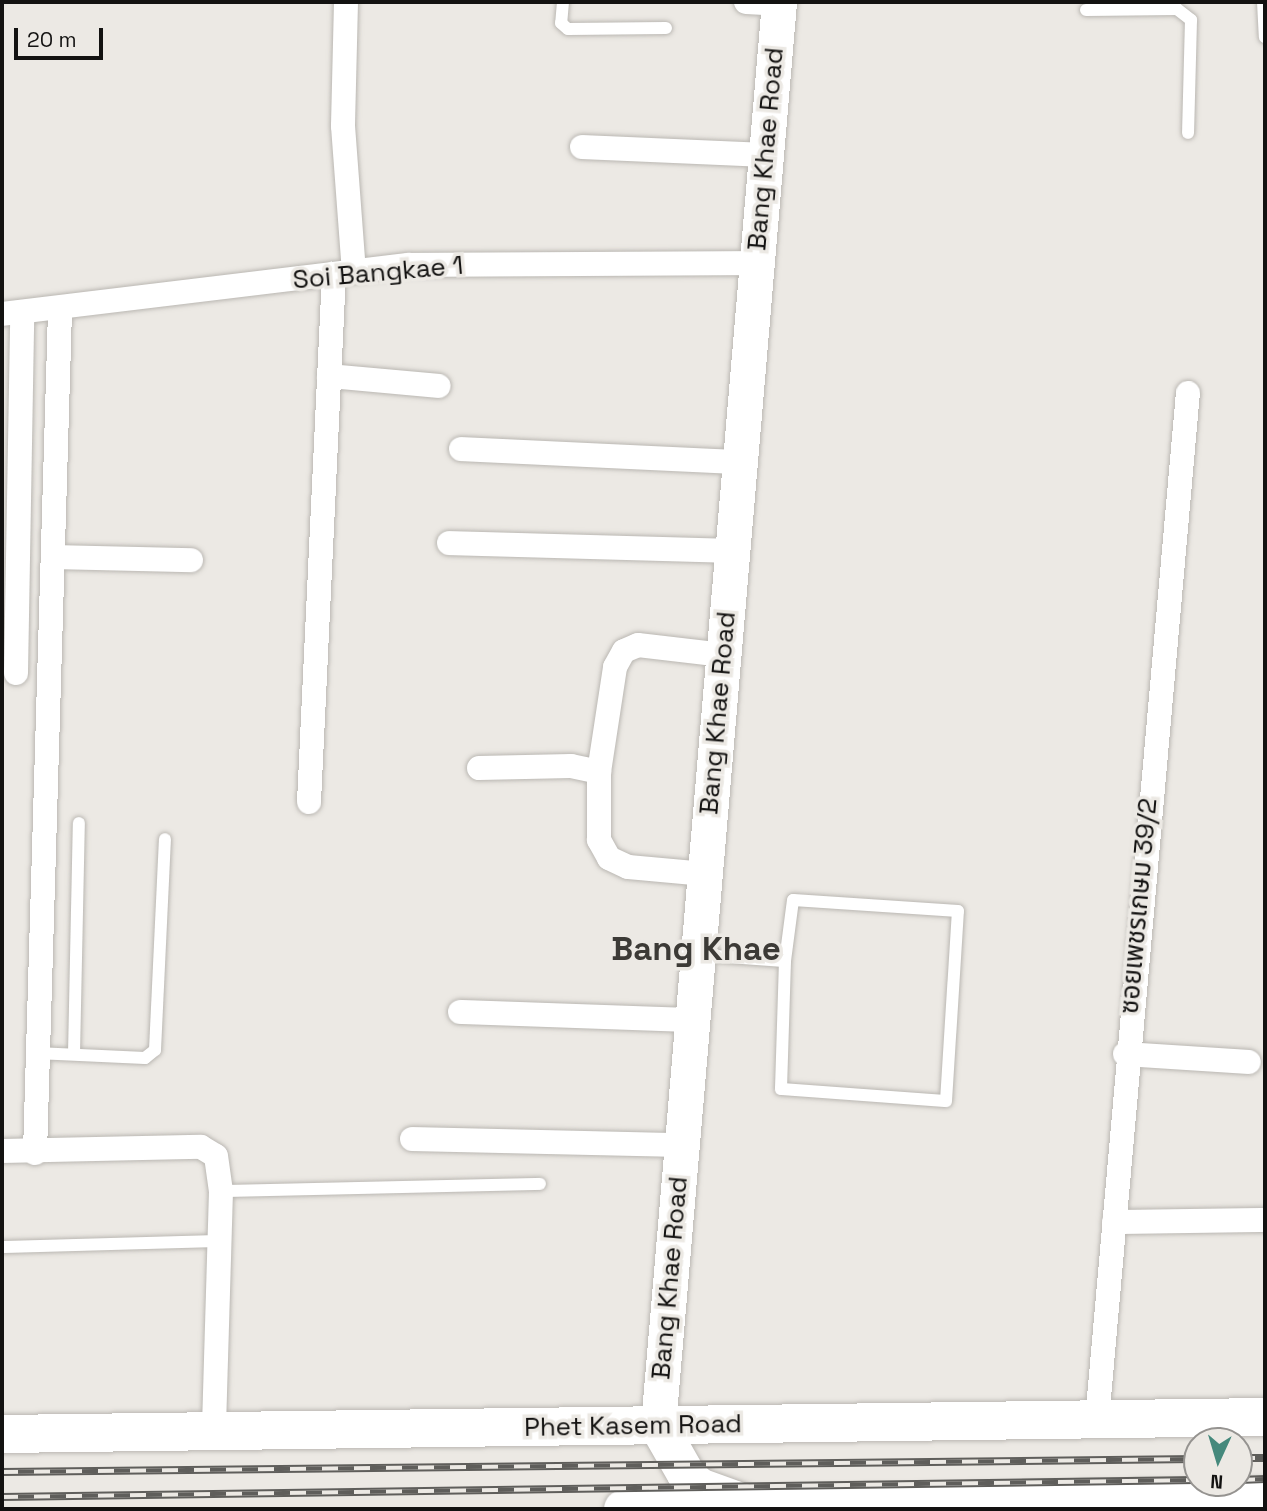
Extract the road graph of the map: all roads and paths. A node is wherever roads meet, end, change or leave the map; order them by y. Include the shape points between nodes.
1 (346, 2) edge
2 (563, 2) edge
3 (768, 2) edge
4 (1263, 2) edge
5 (1165, 5) edge
6 (1086, 10) dead end
7 (666, 28) dead end
8 (1265, 37) edge
9 (1188, 133) dead end
10 (582, 148) dead end
11 (766, 155) junction
12 (757, 263) junction
13 (344, 273) junction
14 (60, 310) junction
15 (12, 314) edge
16 (328, 376) junction
17 (439, 386) dead end
18 (1188, 393) dead end
19 (461, 450) dead end
20 (740, 462) junction
21 (449, 543) dead end
22 (732, 551) junction
23 (54, 557) junction
24 (191, 560) dead end
25 (723, 655) junction
26 (16, 673) dead end
27 (479, 768) dead end
28 (599, 772) junction
29 (309, 802) dead end
30 (79, 823) dead end
31 (165, 839) dead end
32 (705, 874) junction
33 (698, 955) junction
34 (785, 961) junction
35 (460, 1012) dead end
36 (692, 1020) junction
37 (36, 1053) junction
38 (74, 1054) junction
39 (1125, 1054) junction
40 (1249, 1062) dead end
41 (412, 1139) dead end
42 (681, 1145) junction
43 (2, 1151) edge
44 (35, 1153) junction
45 (540, 1184) dead end
46 (221, 1191) junction
47 (1265, 1220) edge
48 (1114, 1222) junction
49 (220, 1241) junction
50 (2, 1247) edge
51 (1265, 1417) edge
52 (1097, 1420) junction
53 (657, 1425) junction
54 (214, 1431) junction
55 (2, 1434) edge
56 (1255, 1501) edge
57 (1086, 1504) edge
58 (1201, 1504) edge
59 (990, 1506) edge
60 (893, 1508) edge
61 (623, 1509) edge
62 (763, 1509) edge

1 - 13 street
2 - 7 lane via 561,23 568,29
3 - 11 main road, Bang Khae Road
4 - 8 lane
5 - 6 lane
5 - 9 lane via 1177,9 1195,30
10 - 11 street
11 - 12 main road, Bang Khae Road
12 - 13 street, Soi Bangkae 1 via 408,265
12 - 20 main road, Bang Khae Road
13 - 14 street, Soi Bangkae 1
13 - 16 street
14 - 15 street, Soi Bangkae 1
14 - 23 street
15 - 26 street
16 - 17 street
16 - 29 street
18 - 39 street, ซอยเพชรเกษม 39/2
19 - 20 street
20 - 22 main road, Bang Khae Road
21 - 22 street
22 - 25 main road, Bang Khae Road
23 - 24 street
23 - 37 street
25 - 28 street via 638,645 624,651 615,667
25 - 32 main road, Bang Khae Road
27 - 28 street
28 - 32 street via 599,840 609,858 628,867
30 - 38 lane
31 - 38 lane via 155,1050 145,1058
32 - 33 main road, Bang Khae Road
33 - 34 lane
33 - 36 main road, Bang Khae Road
34 - 34 lane via 781,1089 946,1101 958,911 793,901
35 - 36 street
36 - 42 main road, Bang Khae Road
37 - 38 lane
37 - 44 street
39 - 40 street
39 - 48 street, ซอยเพชรเกษม 39/2
41 - 42 street
42 - 53 main road, Bang Khae Road
43 - 44 street
44 - 46 street via 201,1147 216,1156
45 - 46 lane
46 - 49 street
47 - 48 street
48 - 52 street, ซอยเพชรเกษม 39/2
49 - 50 lane
49 - 54 street
51 - 52 main road, Phet Kasem Road
52 - 53 main road, Phet Kasem Road
53 - 54 main road, Phet Kasem Road
53 - 62 main road via 699,1486
54 - 55 main road, Phet Kasem Road
56 - 58 main road
57 - 58 main road
57 - 59 main road
59 - 60 main road
60 - 62 main road
61 - 62 main road

